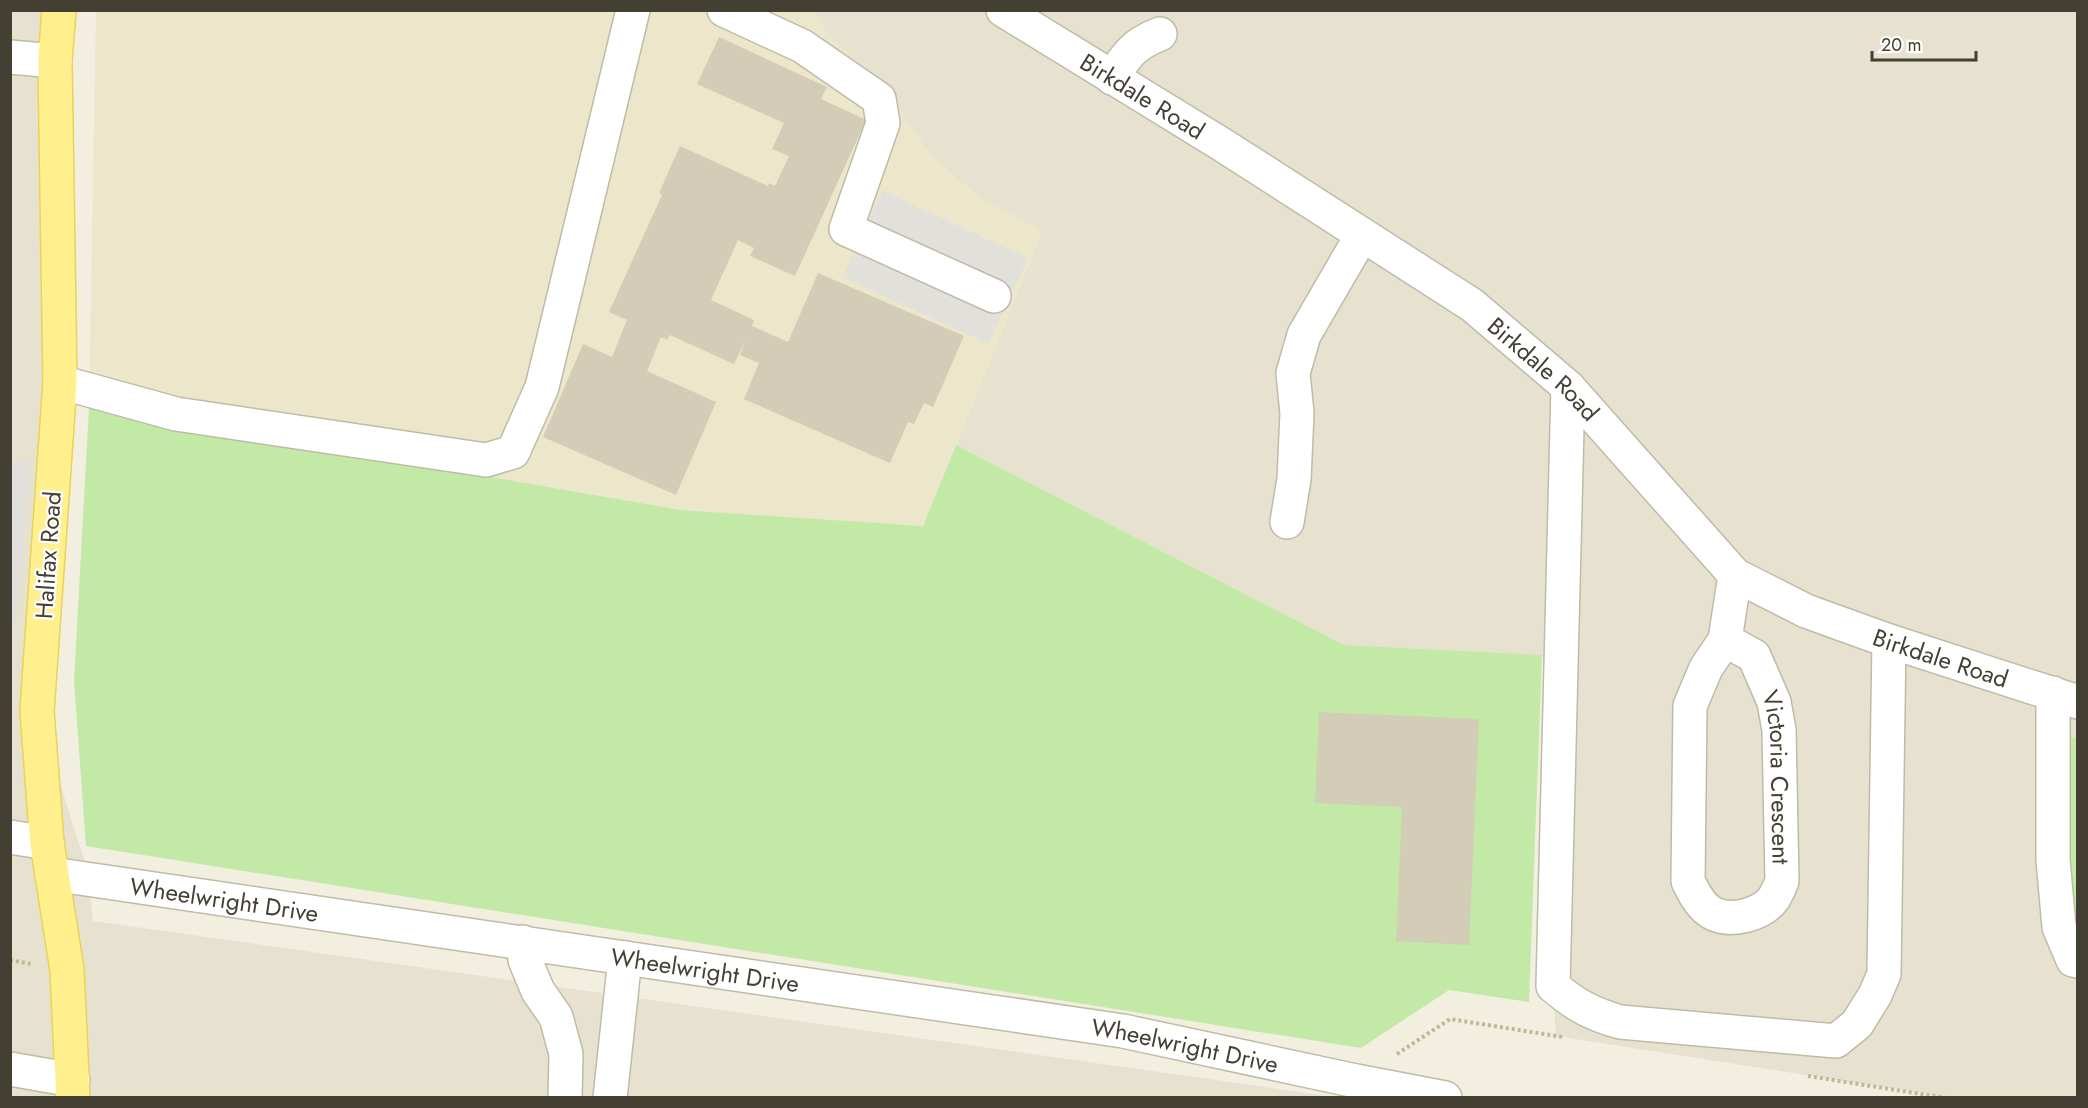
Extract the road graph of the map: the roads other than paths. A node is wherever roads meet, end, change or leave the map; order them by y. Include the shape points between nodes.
1 (58, 10) edge
2 (633, 10) edge
3 (724, 10) edge
4 (1002, 10) edge
5 (1160, 34) dead end
6 (10, 57) edge
7 (55, 62) junction
8 (1112, 78) junction
9 (1362, 235) junction
10 (994, 296) dead end
11 (60, 382) junction
12 (1568, 387) junction
13 (1287, 522) dead end
14 (1735, 574) junction
15 (1725, 640) junction
16 (1889, 641) junction
17 (2065, 698) edge
18 (10, 837) edge
19 (50, 859) junction
20 (523, 942) junction
21 (625, 958) junction
22 (2078, 961) edge
23 (10, 1069) edge
24 (73, 1089) edge
25 (565, 1098) edge
26 (610, 1098) edge
27 (1445, 1098) edge

1 - 7 main road, Halifax Road
2 - 11 street via 542,387 513,452 486,460 188,416
3 - 10 street via 802,46 879,99 883,123 846,229
4 - 8 street, Birkdale Road
5 - 8 street via 1142,41 1125,57
6 - 7 street
7 - 11 main road, Halifax Road
8 - 9 street, Birkdale Road
9 - 12 street, Birkdale Road via 1472,305
9 - 13 street via 1304,335 1293,373 1298,413
11 - 19 main road, Halifax Road via 37,711
12 - 14 street, Birkdale Road
12 - 16 street via 1553,986 1571,1001 1594,1015 1620,1022 1836,1041 1857,1024 1884,974
14 - 15 street, Victoria Crescent
14 - 16 street, Birkdale Road via 1806,611
15 - 15 street, Victoria Crescent via 1706,668 1690,706 1688,881 1698,900 1713,914 1733,917 1751,914 1773,900 1782,881 1779,729 1774,702 1754,656
16 - 17 street, Birkdale Road
17 - 22 street via 2053,860 2059,927 2073,960
18 - 19 street, Wheelwright Drive
19 - 20 street, Wheelwright Drive
19 - 24 main road, Halifax Road via 67,970
20 - 21 street, Wheelwright Drive
20 - 25 street via 525,960 538,991 556,1017 566,1054
21 - 26 street
21 - 27 street, Wheelwright Drive via 1123,1031
23 - 24 street

